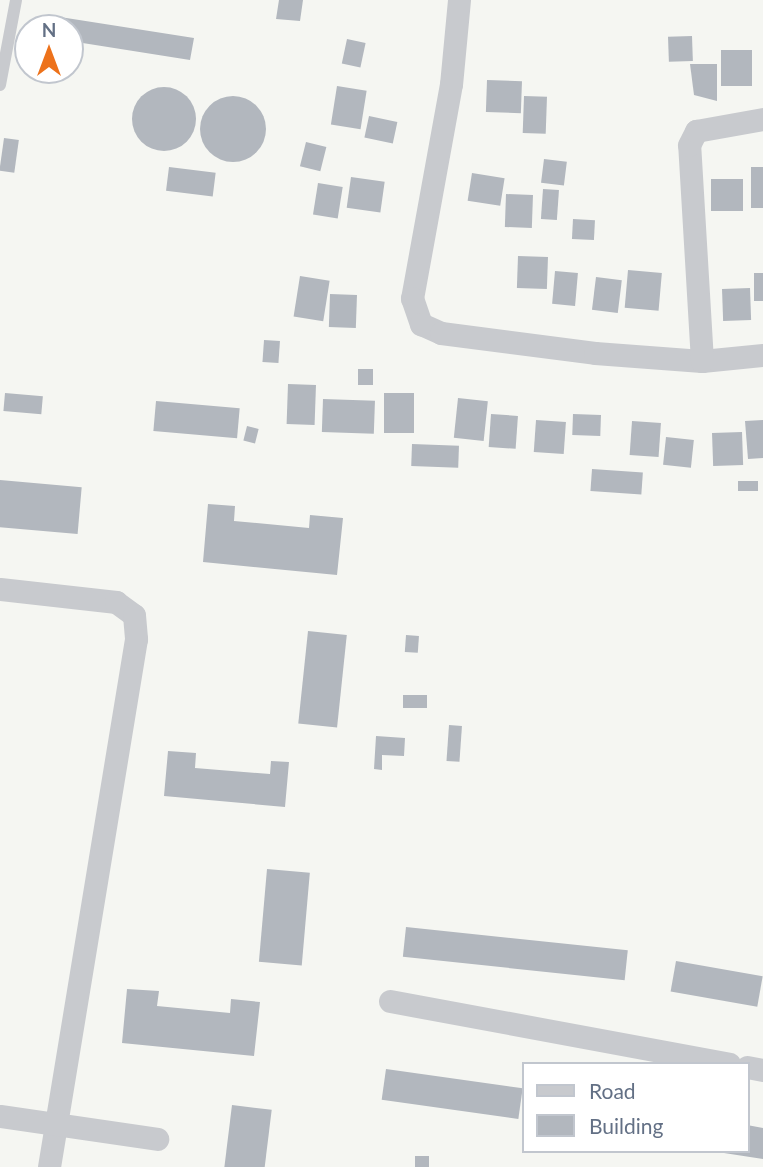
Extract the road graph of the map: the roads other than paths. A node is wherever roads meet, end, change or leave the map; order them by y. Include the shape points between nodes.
1 (16, 0) edge
2 (459, 0) edge
3 (0, 85) edge
4 (763, 119) edge
5 (763, 355) edge
6 (702, 361) junction
7 (0, 589) edge
8 (390, 1001) dead end
9 (718, 1062) edge
10 (0, 1116) edge
11 (56, 1123) junction
12 (157, 1139) dead end
13 (48, 1167) edge

1 - 3 lane
2 - 6 street via 451,84 412,298 422,324 441,333
4 - 6 street via 696,131 689,145
5 - 6 street
7 - 11 street via 116,602 134,615 136,639
8 - 9 street
10 - 11 street
11 - 12 street
11 - 13 street

